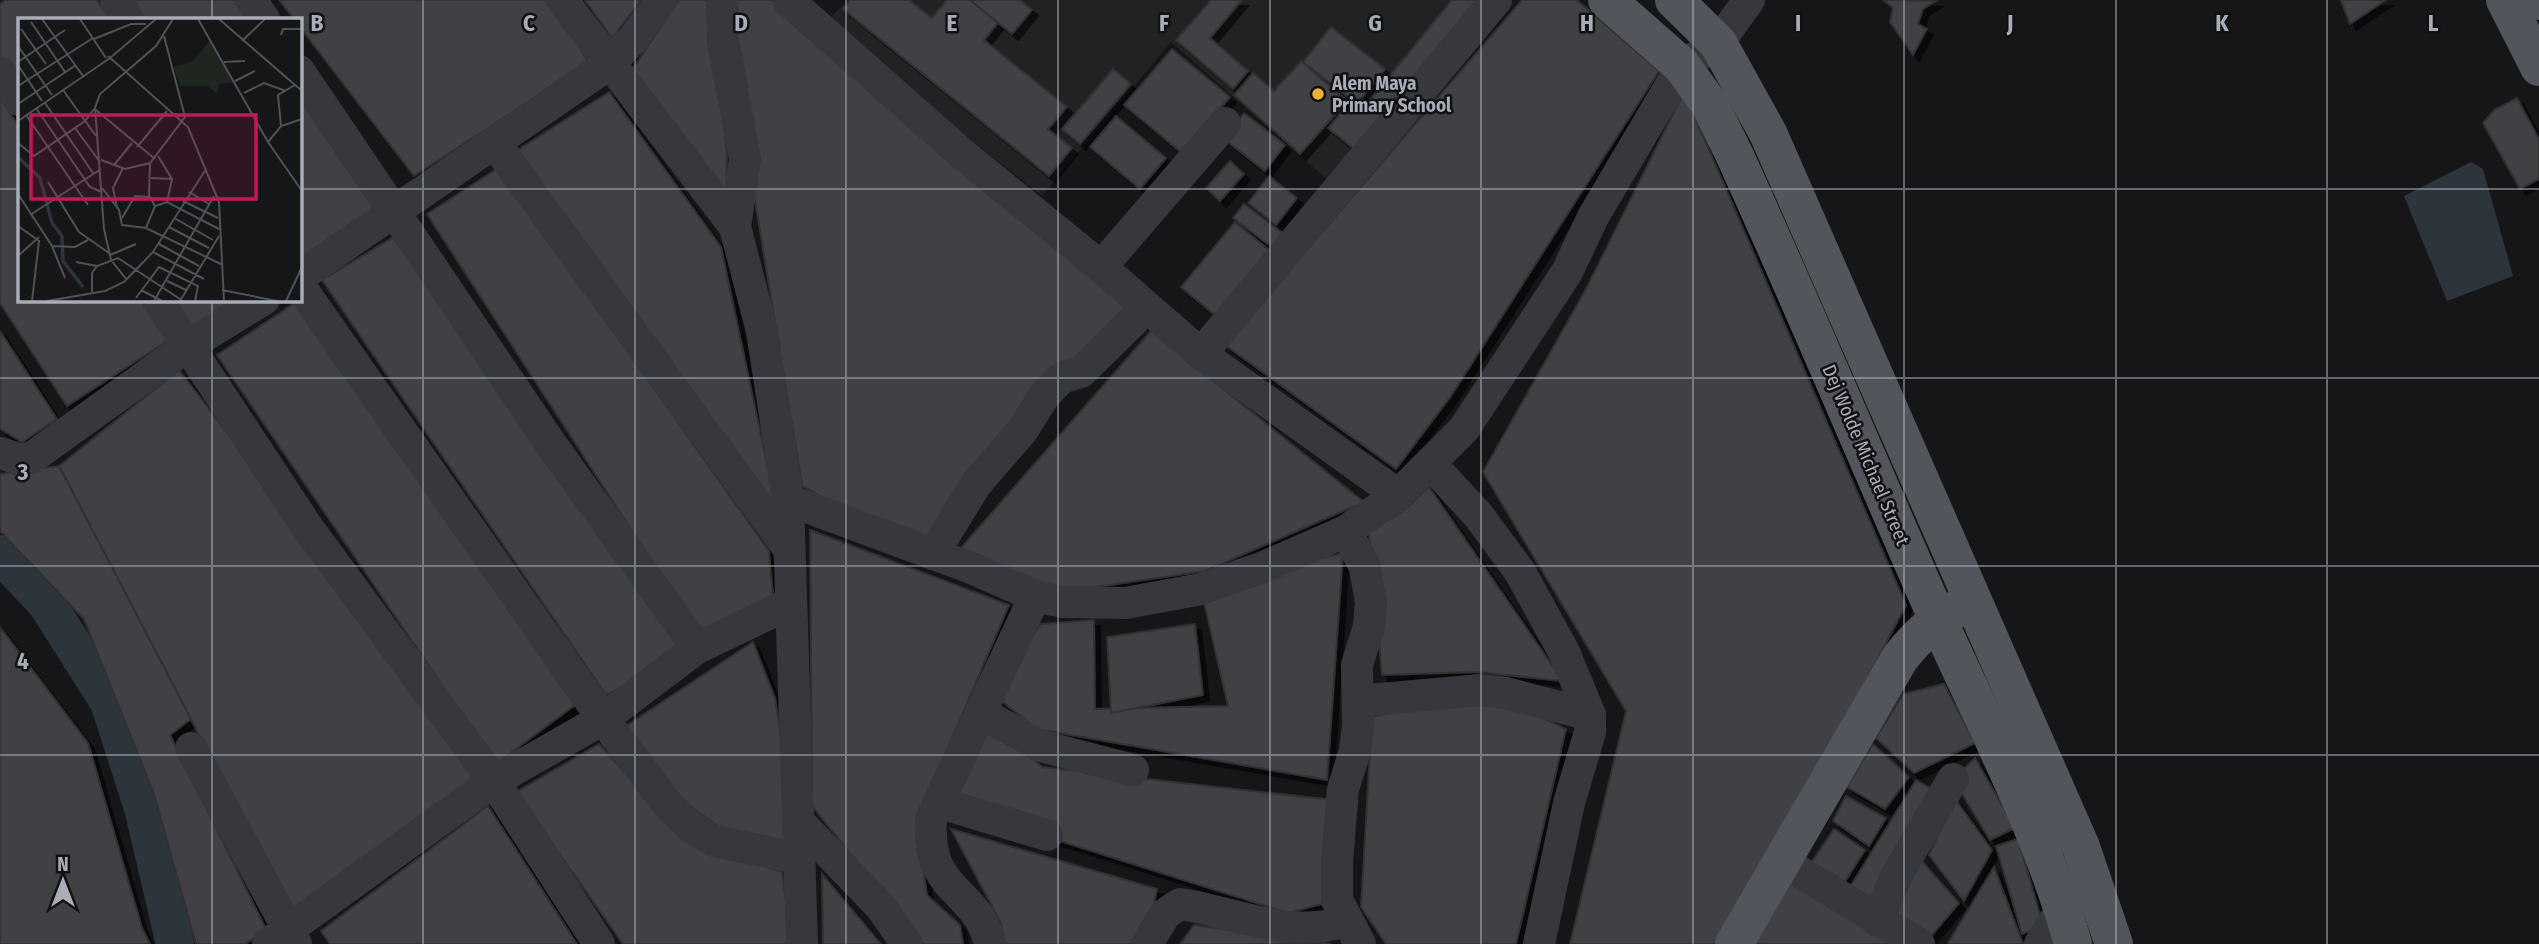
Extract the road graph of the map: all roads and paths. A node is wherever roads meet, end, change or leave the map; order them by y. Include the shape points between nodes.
1 (116, 0) edge
2 (251, 0) edge
3 (562, 0) edge
4 (662, 0) edge
5 (722, 0) edge
6 (788, 0) edge
7 (1496, 0) edge
8 (1607, 0) edge
9 (1674, 0) edge
10 (1749, 0) edge
11 (2505, 0) edge
12 (127, 18) edge
13 (263, 18) edge
14 (1718, 43) junction
15 (610, 64) junction
16 (1682, 66) junction
17 (2539, 66) edge
18 (0, 72) edge
19 (301, 74) edge
20 (18, 99) edge
21 (1225, 123) dead end
22 (1769, 133) junction
23 (496, 145) junction
24 (1734, 154) junction
25 (394, 210) junction
26 (735, 227) junction
27 (1101, 268) junction
28 (301, 276) edge
29 (301, 288) edge
30 (158, 301) edge
31 (261, 301) edge
32 (1146, 308) junction
33 (189, 345) junction
34 (1201, 354) junction
35 (0, 453) edge
36 (1430, 463) junction
37 (1398, 495) junction
38 (788, 500) junction
39 (1346, 531) junction
40 (789, 549) junction
41 (933, 554) junction
42 (1035, 596) junction
43 (1973, 600) junction
44 (791, 603) junction
45 (1938, 619) junction
46 (697, 648) junction
47 (1358, 701) junction
48 (981, 713) junction
49 (1590, 715) junction
50 (603, 719) junction
51 (191, 748) dead end
52 (1133, 770) dead end
53 (1953, 779) dead end
54 (494, 781) junction
55 (940, 803) junction
56 (798, 821) junction
57 (1047, 835) dead end
58 (798, 858) junction
59 (1783, 862) junction
60 (2063, 907) junction
61 (1878, 921) junction
62 (1354, 932) edge
63 (284, 940) edge
64 (599, 944) edge
65 (802, 944) edge
66 (906, 944) edge
67 (989, 944) edge
68 (1147, 944) edge
69 (1539, 944) edge
70 (1734, 944) edge
71 (1919, 944) edge
72 (2040, 944) edge
73 (2073, 944) edge
74 (2114, 944) edge

1 - 12 street
2 - 13 street
3 - 15 street
4 - 15 street
5 - 26 street via 723,41 745,159
6 - 27 street via 960,152
7 - 34 street
8 - 16 main road, Dej Wolde Michael Street
9 - 14 main road, Dej Wolde Michael Street
10 - 14 street
11 - 17 main road
14 - 16 street
14 - 22 main road, Dej Wolde Michael Street
15 - 23 street
15 - 26 street
16 - 24 main road, Dej Wolde Michael Street via 1710,105
16 - 36 street via 1592,217 1567,272 1464,429
18 - 20 street
19 - 25 street
21 - 27 street
22 - 24 street
22 - 43 main road, Dej Wolde Michael Street
23 - 25 street
23 - 40 street
24 - 45 main road, Dej Wolde Michael Street
25 - 28 street
25 - 46 street via 551,444
26 - 38 street via 762,331
27 - 32 street
29 - 50 street
30 - 33 street
31 - 33 street
32 - 34 street
32 - 41 street via 1081,372 1061,378 1045,396 976,484
33 - 35 street via 34,456 22,460
33 - 54 street via 308,528
34 - 37 street
36 - 37 street
36 - 49 street via 1478,515 1520,572 1564,652
37 - 39 street
38 - 40 street
38 - 41 street
39 - 42 street via 1201,589 1126,603 1062,602
39 - 47 street via 1365,567 1371,603 1357,665
40 - 44 street
41 - 42 street
42 - 48 street
43 - 45 main road
43 - 74 main road, Dej Wolde Michael Street via 2081,848
44 - 46 street
44 - 56 street
45 - 59 main road via 1900,658
45 - 60 main road, Dej Wolde Michael Street via 2022,803
46 - 50 street
47 - 49 street via 1480,690
47 - 62 street via 1355,751 1339,821 1337,900
48 - 52 street via 1041,746
48 - 55 street
49 - 69 street via 1590,732 1569,803
50 - 54 street
50 - 58 street via 668,805 692,828 714,841
51 - 63 street
53 - 61 street via 1913,845
54 - 63 street via 417,834
54 - 64 street
55 - 57 street
55 - 67 street via 931,819 931,851 940,876 977,912
56 - 58 street
56 - 66 street via 881,908
58 - 65 street
59 - 61 street
59 - 70 main road
60 - 72 street
60 - 73 main road, Dej Wolde Michael Street
61 - 71 street
62 - 68 street via 1236,919 1180,904 1165,914

